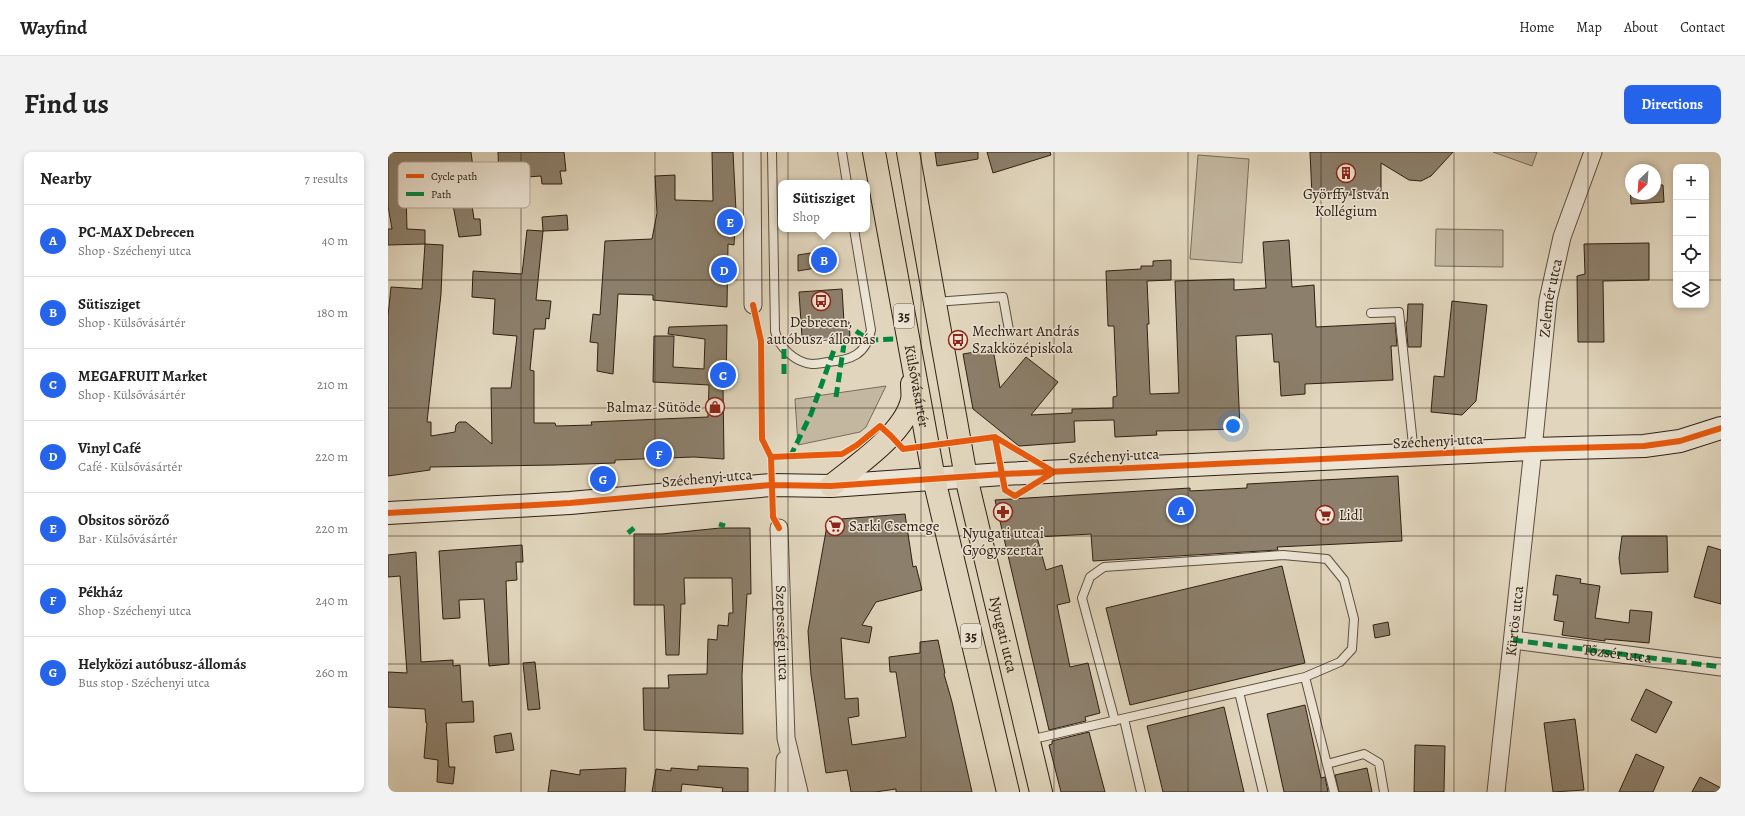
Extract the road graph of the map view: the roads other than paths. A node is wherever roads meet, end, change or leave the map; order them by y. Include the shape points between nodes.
1 (752, 152) edge
2 (772, 152) edge
3 (842, 152) edge
4 (874, 152) edge
5 (908, 152) edge
6 (1593, 152) edge
7 (847, 180) edge
8 (855, 232) edge
9 (934, 302) junction
10 (753, 305) dead end
11 (1371, 313) dead end
12 (1009, 330) dead end
13 (913, 363) junction
14 (1721, 428) edge
15 (1533, 449) junction
16 (1414, 455) junction
17 (966, 476) junction
18 (934, 479) junction
19 (831, 486) junction
20 (388, 513) edge
21 (779, 528) dead end
22 (1513, 640) junction
23 (1721, 666) edge
24 (1305, 677) junction
25 (1240, 692) junction
26 (1124, 719) junction
27 (1115, 721) junction
28 (786, 738) junction
29 (1028, 740) junction
30 (1327, 764) junction
31 (784, 792) edge
32 (799, 792) edge
33 (1008, 792) edge
34 (1040, 792) edge
35 (1141, 792) edge
36 (1263, 792) edge
37 (1334, 792) edge
38 (1384, 792) edge
39 (1496, 792) edge

1 - 10 street
2 - 8 lane via 774,331 776,339 784,349 797,359 811,364 842,361 862,350 869,340 871,330
3 - 7 lane
4 - 13 main road, Külsővásártér / 35
5 - 9 main road, 35
6 - 15 street, Zelemér utca via 1562,237 1548,300
9 - 12 lane via 1003,297
9 - 17 main road, 35
11 - 16 lane via 1399,312
13 - 18 main road, Külsővásártér / 35
13 - 19 main road via 912,400 899,426 866,459
14 - 15 street, Széchenyi utca via 1680,440 1644,446
15 - 16 street, Széchenyi utca
15 - 22 street, Kürtös utca
16 - 17 street, Széchenyi utca
17 - 18 street, Széchenyi utca
17 - 29 main road, Nyugati utca / 35
18 - 19 street, Széchenyi utca
18 - 33 main road, Nyugati utca / 35
19 - 20 street, Széchenyi utca via 771,486
21 - 28 street, Szepességi utca
22 - 23 street, Tőzsér utca
22 - 39 street, Kürtös utca
24 - 25 lane
24 - 27 lane via 1340,662 1352,649 1354,619 1344,580 1328,560 1283,555 1104,567 1090,577 1082,598
24 - 30 lane
25 - 26 lane
25 - 36 lane
26 - 27 lane
26 - 35 lane
27 - 29 lane
28 - 31 street, Szepességi utca
28 - 32 street, Szepességi utca
29 - 34 main road, Nyugati utca / 35
30 - 37 lane
30 - 38 lane via 1364,754 1379,763

